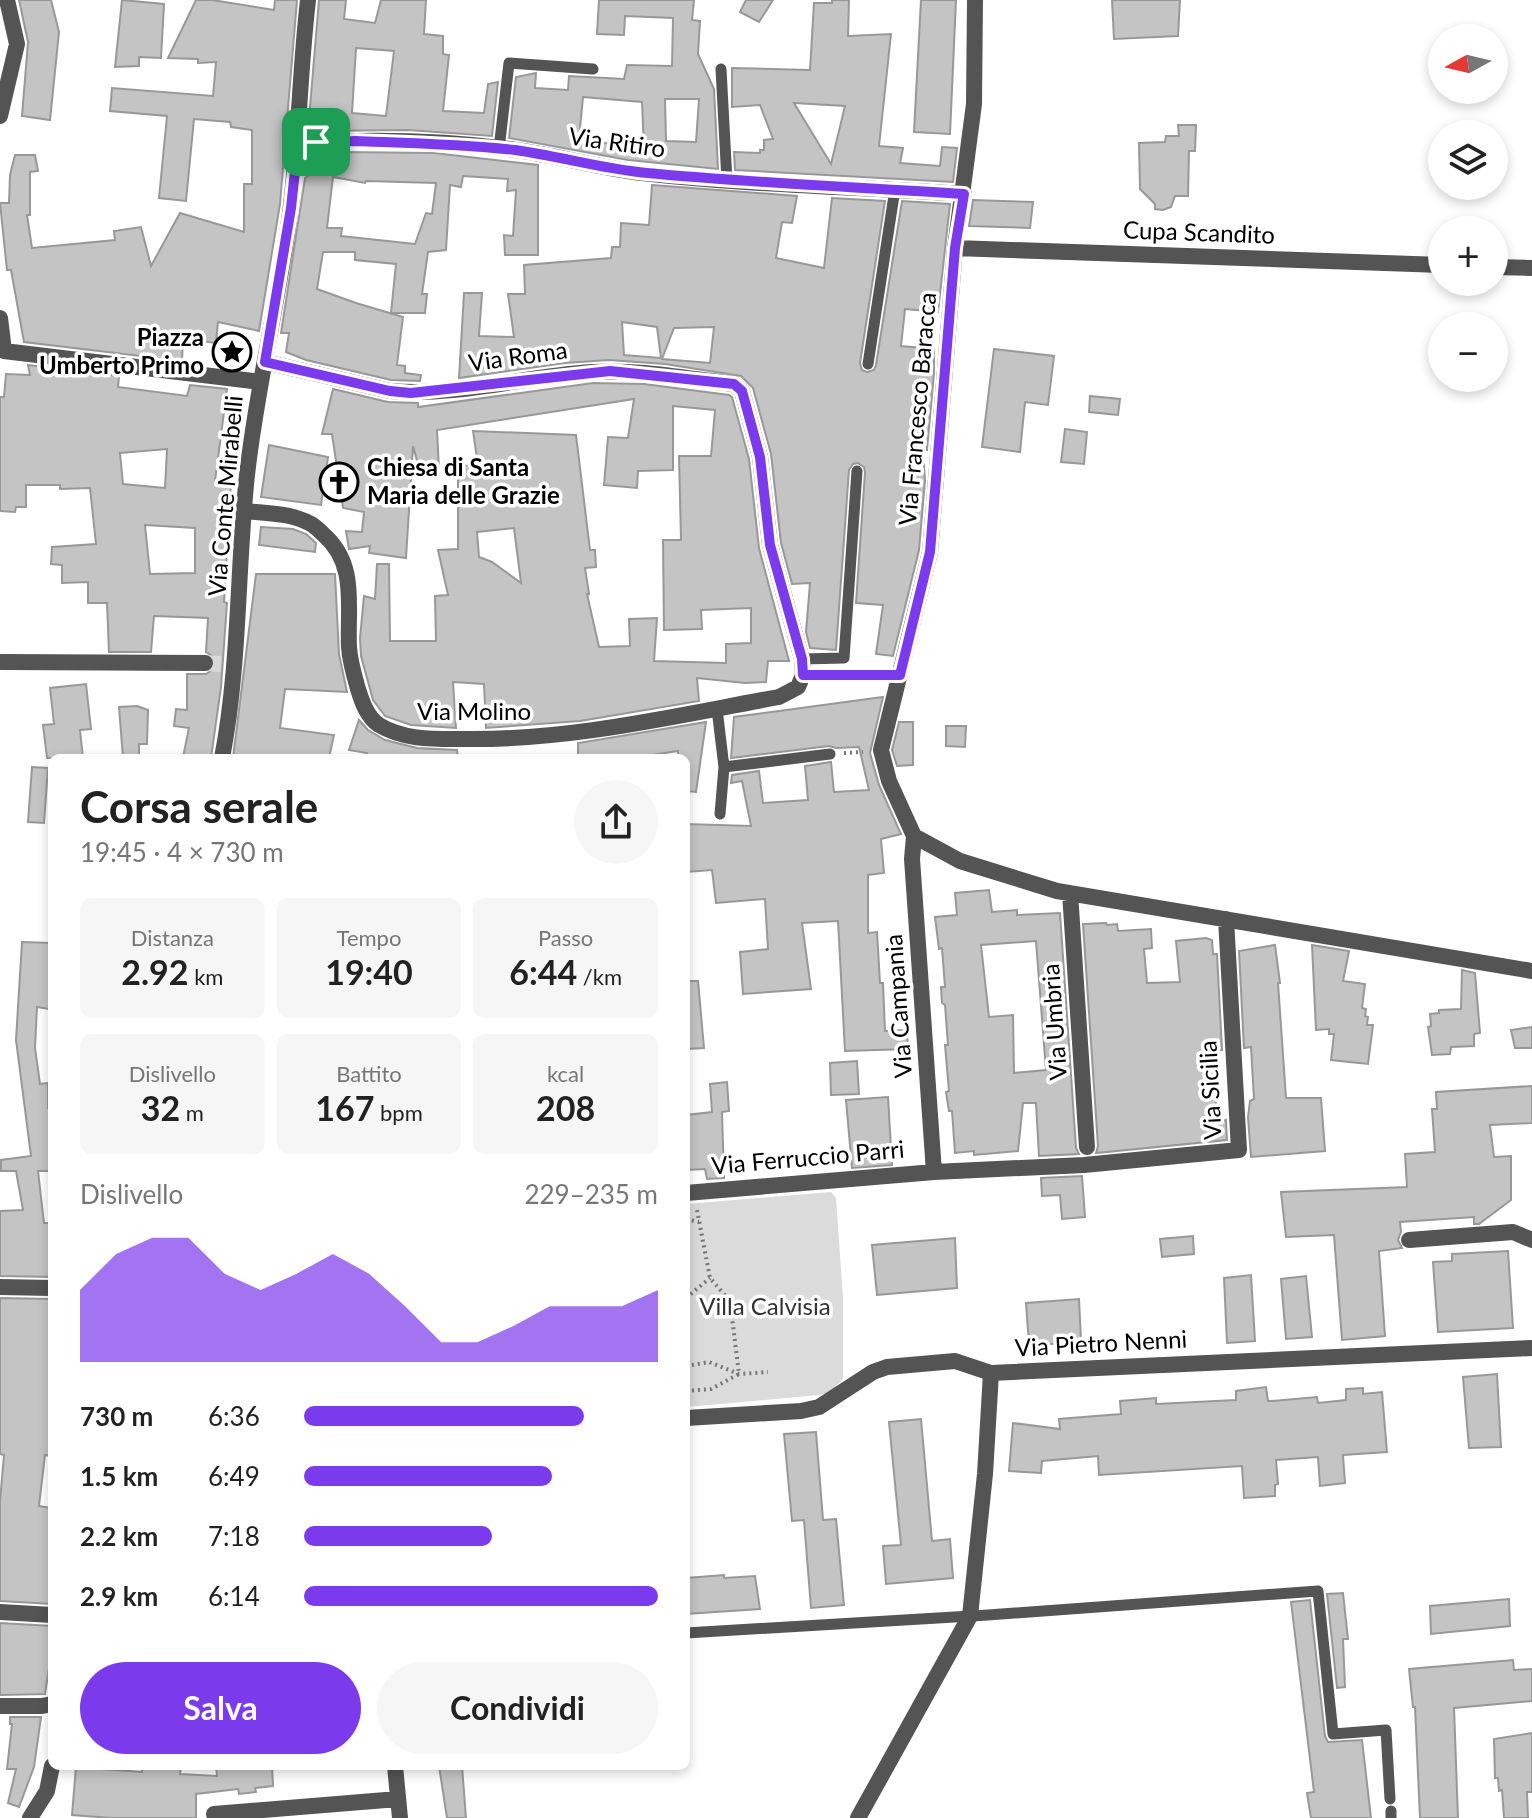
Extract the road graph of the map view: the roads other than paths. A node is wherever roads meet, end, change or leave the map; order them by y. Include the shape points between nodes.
1 (7, 0) edge
2 (308, 0) edge
3 (975, 0) edge
4 (593, 69) dead end
5 (721, 69) dead end
6 (0, 116) edge
7 (298, 143) junction
8 (499, 149) junction
9 (727, 181) junction
10 (895, 189) junction
11 (964, 194) junction
12 (955, 248) junction
13 (1428, 265) edge
14 (1508, 267) edge
15 (1532, 268) edge
16 (0, 318) edge
17 (265, 362) junction
18 (868, 364) dead end
19 (261, 382) junction
20 (857, 471) dead end
21 (244, 511) junction
22 (0, 662) edge
23 (205, 663) tunnel mouth
24 (803, 667) junction
25 (900, 675) junction
26 (717, 709) junction
27 (223, 754) edge
28 (830, 754) road end
29 (724, 767) junction
30 (720, 814) dead end
31 (914, 836) junction
32 (1070, 893) junction
33 (1226, 919) junction
34 (1532, 971) edge
35 (1087, 1147) dead end
36 (1084, 1165) joint
37 (934, 1172) junction
38 (690, 1192) edge
39 (1409, 1240) dead end
40 (1532, 1240) edge
41 (0, 1287) edge
42 (48, 1288) edge
43 (1532, 1348) edge
44 (991, 1373) junction
45 (690, 1418) edge
46 (0, 1612) edge
47 (48, 1615) edge
48 (970, 1616) junction
49 (690, 1633) edge
50 (48, 1705) edge
51 (0, 1706) edge
52 (51, 1770) edge
53 (395, 1770) edge
54 (398, 1799) junction
55 (1391, 1809) edge
56 (214, 1814) dead end
57 (31, 1818) edge
58 (49, 1818) edge
59 (400, 1818) edge
60 (858, 1818) edge

1 - 6 street via 17,44
2 - 7 street, Via Conte Mirabelli
3 - 11 street, Via Francesco Baracca via 974,104
4 - 8 lane via 509,63
5 - 9 lane
7 - 8 street, Via Ritiro
7 - 17 street, Via Conte Mirabelli
8 - 9 street, Via Ritiro via 591,166
9 - 10 street, Via Ritiro
10 - 11 street, Via Ritiro
10 - 18 lane
11 - 12 street, Via Francesco Baracca
12 - 13 street, Cupa Scandito
12 - 25 street, Via Francesco Baracca via 930,552
14 - 15 street
16 - 19 street via 4,351
17 - 19 street, Via Conte Mirabelli
17 - 24 street, Via Roma via 411,393 610,371 734,384 742,391 760,457 770,545
19 - 21 street, Via Conte Mirabelli
20 - 24 lane via 844,658
21 - 26 street, Via Molino via 310,523 342,557 350,583 349,648 360,695 369,716 398,734 511,740
21 - 27 street, Via Conte Mirabelli via 239,617 228,664
22 - 23 street
24 - 25 street
24 - 26 street, Via Molino via 798,687 779,697
25 - 31 street, Via Francesco Baracca via 881,750
26 - 29 lane
28 - 29 lane
29 - 30 lane
31 - 32 street via 960,861
31 - 37 street, Via Campania
32 - 33 street
32 - 35 street, Via Umbria
33 - 34 street
33 - 36 street, Via Sicilia via 1239,1150
36 - 37 street, Via Ferruccio Parri
37 - 38 street, Via Ferruccio Parri
39 - 40 street via 1513,1232
41 - 42 street
43 - 44 street, Via Pietro Nenni
44 - 45 street, Via Pietro Nenni via 955,1361 887,1367 819,1407
44 - 48 street
46 - 47 street
48 - 49 lane
48 - 55 lane via 1318,1591 1333,1734 1386,1730
48 - 60 street
50 - 51 street
52 - 57 street via 47,1791
53 - 54 street
54 - 56 street
54 - 59 street
57 - 58 street

